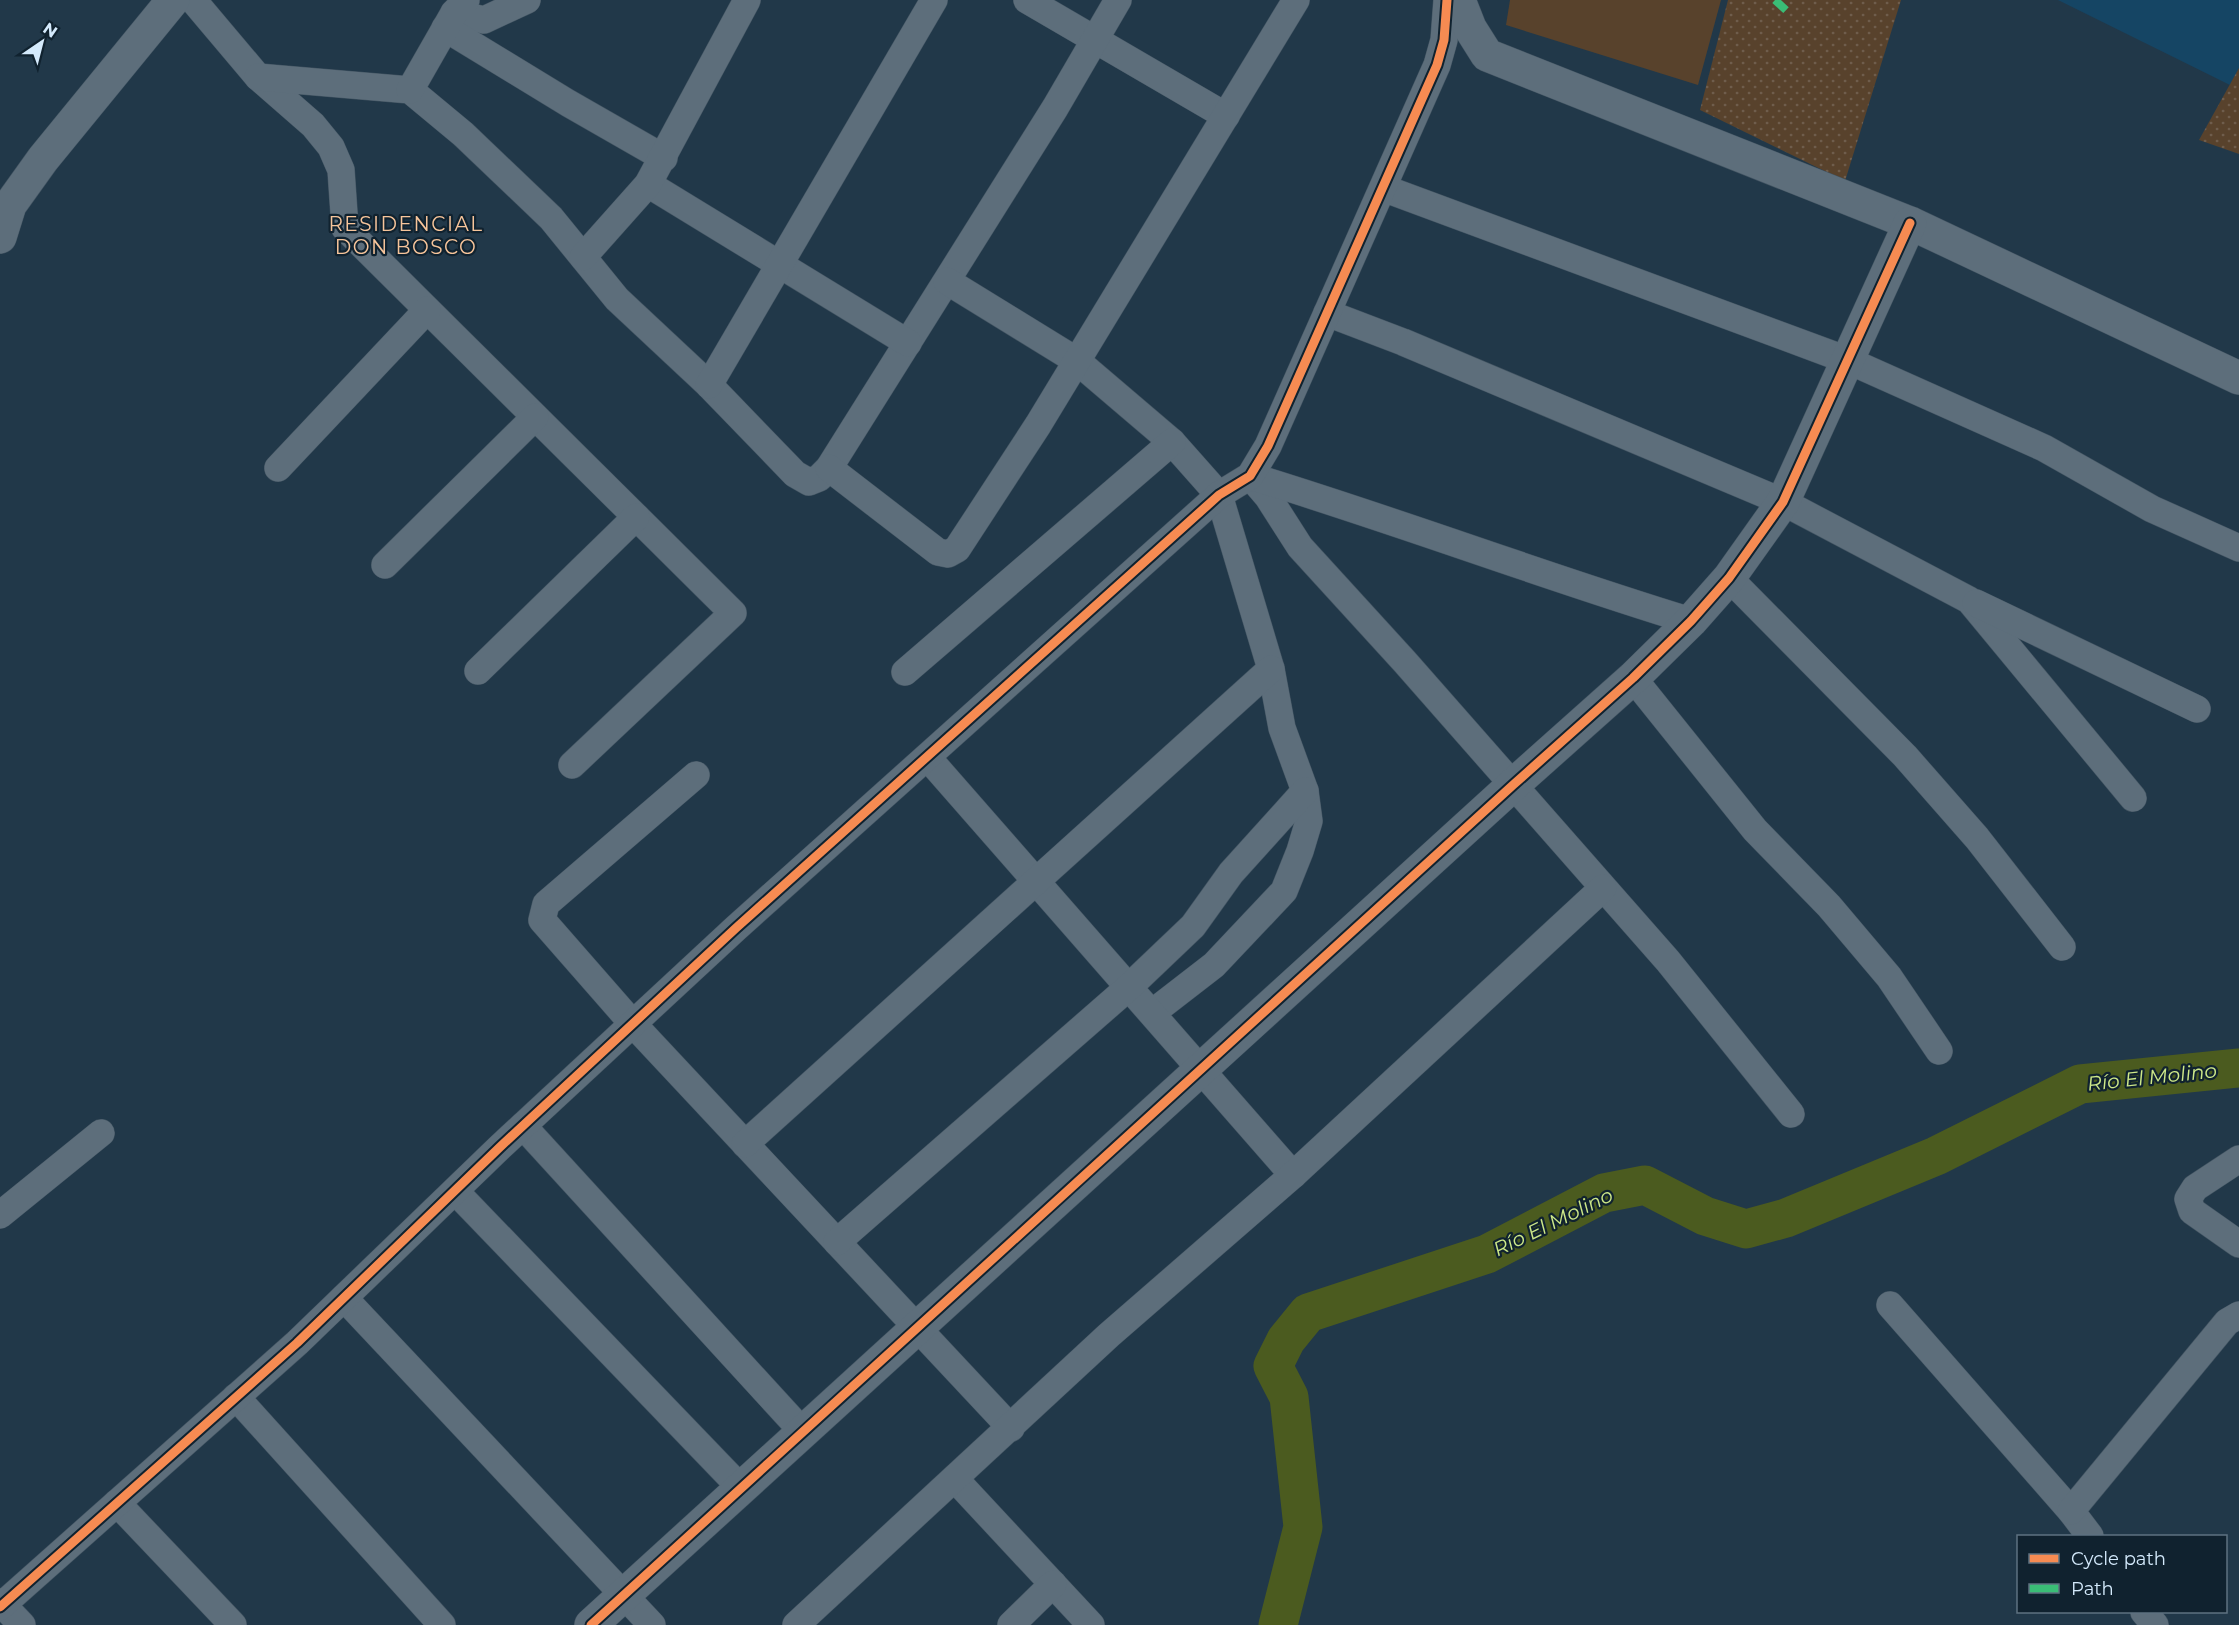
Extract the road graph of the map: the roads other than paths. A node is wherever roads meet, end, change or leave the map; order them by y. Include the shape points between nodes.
1 (173, 0) edge
2 (193, 0) edge
3 (527, 0) edge
4 (747, 0) edge
5 (934, 0) edge
6 (1027, 0) edge
7 (1118, 0) edge
8 (1296, 0) edge
9 (1447, 0) edge
10 (1459, 0) edge
11 (455, 14) edge
12 (1094, 41) junction
13 (258, 77) junction
14 (410, 90) junction
15 (1226, 116) junction
16 (664, 158) junction
17 (648, 184) junction
18 (1383, 188) junction
19 (1910, 223) junction
20 (0, 237) edge
21 (584, 257) junction
22 (780, 264) junction
23 (947, 281) junction
24 (427, 310) junction
25 (1327, 313) junction
26 (908, 343) junction
27 (1847, 360) junction
28 (1077, 361) junction
29 (2239, 378) edge
30 (709, 385) junction
31 (535, 417) junction
32 (1172, 442) junction
33 (278, 468) dead end
34 (829, 468) junction
35 (1250, 476) junction
36 (1219, 495) junction
37 (1783, 502) junction
38 (636, 517) junction
39 (2239, 548) edge
40 (385, 565) dead end
41 (1729, 578) junction
42 (1970, 600) junction
43 (1691, 621) junction
44 (1271, 669) junction
45 (478, 671) dead end
46 (905, 672) dead end
47 (1633, 678) junction
48 (2197, 709) dead end
49 (928, 758) junction
50 (572, 765) dead end
51 (696, 775) dead end
52 (1513, 785) junction
53 (1305, 791) junction
54 (2133, 798) dead end
55 (1037, 880) junction
56 (1603, 888) junction
57 (2062, 947) dead end
58 (1129, 987) junction
59 (1152, 1013) junction
60 (633, 1024) junction
61 (1939, 1051) dead end
62 (1201, 1069) junction
63 (1791, 1114) dead end
64 (523, 1126) junction
65 (101, 1133) dead end
66 (745, 1144) junction
67 (2239, 1159) edge
68 (1293, 1175) junction
69 (455, 1191) junction
70 (0, 1215) edge
71 (837, 1242) junction
72 (2239, 1244) edge
73 (344, 1298) junction
74 (1890, 1305) dead end
75 (2239, 1315) edge
76 (917, 1328) junction
77 (236, 1397) junction
78 (1011, 1428) junction
79 (803, 1432) junction
80 (955, 1479) junction
81 (741, 1488) junction
82 (117, 1503) junction
83 (2071, 1511) junction
84 (2089, 1535) edge
85 (1053, 1584) junction
86 (624, 1595) junction
87 (1, 1605) edge
88 (22, 1625) edge
89 (233, 1625) edge
90 (442, 1625) edge
91 (591, 1625) edge
92 (652, 1625) edge
93 (796, 1625) edge
94 (1011, 1625) edge
95 (1091, 1625) edge

1 - 20 street via 17,195
2 - 13 street
3 - 11 street via 484,20
4 - 16 street
5 - 22 street
6 - 12 street
7 - 12 street
8 - 15 street
9 - 18 street via 1444,40 1437,65
10 - 19 street via 1487,56
11 - 14 street
11 - 16 street via 568,103
12 - 15 street
12 - 23 street
13 - 14 street
13 - 24 street via 332,147 340,170 345,228
14 - 21 street via 463,134 551,218
15 - 28 street
16 - 17 street
17 - 21 street
17 - 22 street
18 - 25 street
18 - 27 street
19 - 27 street
19 - 29 street
21 - 30 street via 617,299
22 - 26 street
22 - 30 street
23 - 26 street
23 - 28 street
24 - 31 street
24 - 33 street
25 - 35 street via 1268,446
25 - 37 street
26 - 34 street
27 - 37 street
27 - 39 street via 2044,448 2152,509
28 - 32 street
28 - 34 street via 957,549 948,554 938,552
30 - 34 street via 795,474 808,482
31 - 38 street
31 - 40 street
32 - 36 street
32 - 46 street
35 - 36 street
35 - 43 street
35 - 52 street via 1300,547
36 - 44 street
36 - 49 street
37 - 41 street
37 - 42 street
38 - 45 street
38 - 50 street via 733,613
41 - 43 street
41 - 57 street via 1905,756 1977,838
42 - 48 street
42 - 54 street
43 - 47 street
44 - 53 street via 1282,728
44 - 55 street
47 - 52 street
47 - 61 street via 1755,830 1829,906 1889,977
49 - 55 street
49 - 60 street
51 - 60 street via 546,904 542,920
52 - 56 street
52 - 62 street
53 - 58 street via 1232,873 1193,926
53 - 59 street via 1309,821 1284,891 1214,965
55 - 58 street
55 - 66 street
56 - 63 street via 1668,961
56 - 68 street
58 - 59 street
58 - 71 street
59 - 62 street
60 - 64 street
60 - 66 street
62 - 68 street
62 - 76 street
64 - 69 street
64 - 79 street
65 - 70 street
66 - 71 street
67 - 72 street via 2195,1188 2188,1199 2192,1211
68 - 78 street via 1109,1335
69 - 73 street
69 - 81 street
71 - 76 street
73 - 77 street
73 - 86 street
74 - 83 street
75 - 83 street via 2227,1322
76 - 78 street
76 - 79 street
77 - 82 street
77 - 90 street
78 - 80 street
79 - 81 street
80 - 85 street
80 - 93 street
81 - 86 street
82 - 87 street
82 - 89 street
83 - 84 street
85 - 94 street
85 - 95 street
86 - 91 street
86 - 92 street
87 - 88 street

